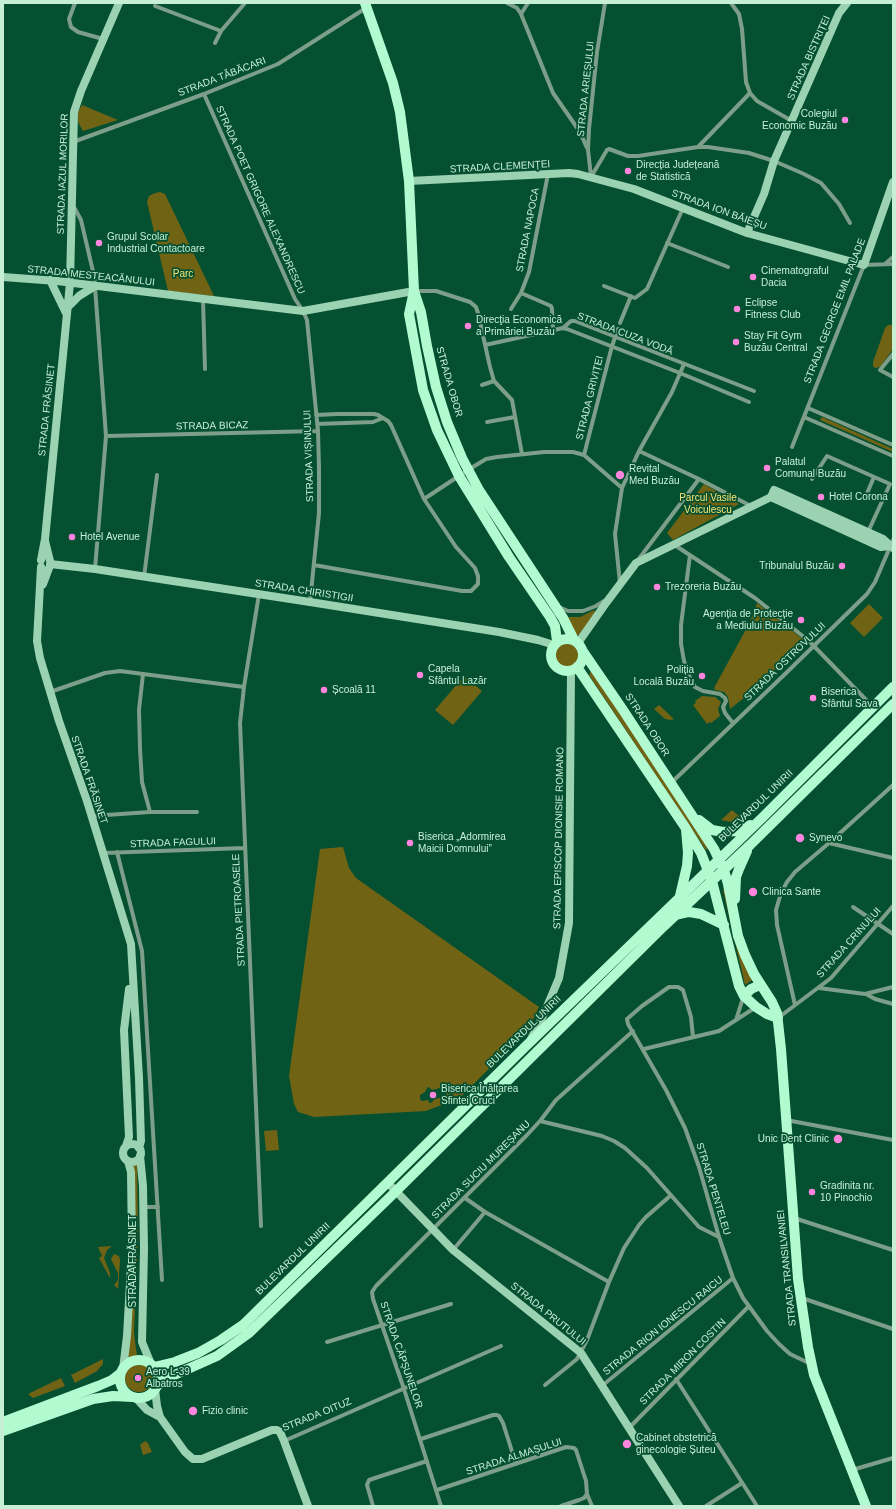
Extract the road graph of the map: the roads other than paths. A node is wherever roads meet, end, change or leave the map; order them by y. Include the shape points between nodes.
1 (75, 3) edge
2 (119, 3) edge
3 (244, 3) edge
4 (507, 3) edge
5 (528, 3) edge
6 (605, 3) edge
7 (731, 3) edge
8 (847, 3) edge
9 (366, 5) edge
10 (155, 6) dead end
11 (521, 14) junction
12 (221, 31) junction
13 (103, 39) junction
14 (215, 43) dead end
15 (750, 93) junction
16 (204, 94) junction
17 (792, 122) junction
18 (73, 142) junction
19 (698, 147) junction
20 (588, 150) junction
21 (774, 161) junction
22 (548, 174) junction
23 (591, 177) junction
24 (409, 181) junction
25 (893, 182) edge
26 (71, 203) junction
27 (683, 208) junction
28 (850, 223) dead end
29 (747, 233) junction
30 (667, 243) junction
31 (893, 257) edge
32 (864, 264) junction
33 (885, 264) junction
34 (893, 264) edge
35 (728, 267) dead end
36 (3, 277) edge
37 (50, 280) junction
38 (70, 283) junction
39 (95, 283) junction
40 (604, 286) dead end
41 (414, 292) junction
42 (521, 294) junction
43 (633, 297) junction
44 (203, 299) junction
45 (511, 309) dead end
46 (66, 311) junction
47 (304, 311) junction
48 (620, 323) dead end
49 (563, 328) junction
50 (618, 329) dead end
51 (553, 331) junction
52 (615, 337) junction
53 (485, 345) junction
54 (612, 346) junction
55 (893, 354) edge
56 (684, 364) junction
57 (205, 369) dead end
58 (680, 373) junction
59 (893, 377) edge
60 (494, 381) junction
61 (482, 385) dead end
62 (754, 391) dead end
63 (749, 402) dead end
64 (808, 408) junction
65 (316, 415) junction
66 (515, 417) junction
67 (804, 417) junction
68 (383, 418) junction
69 (487, 422) dead end
70 (317, 424) junction
71 (318, 432) junction
72 (106, 436) junction
73 (893, 445) edge
74 (792, 447) dead end
75 (639, 451) junction
76 (522, 454) junction
77 (584, 455) junction
78 (893, 456) edge
79 (468, 470) junction
80 (157, 474) dead end
81 (459, 476) junction
82 (874, 477) junction
83 (699, 479) junction
84 (812, 479) dead end
85 (622, 488) junction
86 (772, 493) junction
87 (865, 498) dead end
88 (424, 499) junction
89 (751, 506) junction
90 (868, 532) junction
91 (672, 544) junction
92 (892, 545) edge
93 (690, 555) junction
94 (636, 563) junction
95 (46, 564) junction
96 (314, 565) junction
97 (95, 570) junction
98 (144, 577) junction
99 (620, 583) junction
100 (259, 594) junction
101 (610, 597) junction
102 (310, 602) junction
103 (555, 606) junction
104 (556, 643) junction
105 (578, 644) junction
106 (814, 645) junction
107 (574, 669) junction
108 (142, 674) junction
109 (893, 686) edge
110 (244, 687) junction
111 (50, 692) junction
112 (893, 704) edge
113 (873, 706) junction
114 (733, 723) junction
115 (671, 783) junction
116 (893, 785) edge
117 (150, 812) junction
118 (197, 812) dead end
119 (691, 813) junction
120 (92, 816) junction
121 (762, 818) junction
122 (685, 827) junction
123 (829, 843) junction
124 (750, 845) junction
125 (244, 848) junction
126 (117, 852) junction
127 (103, 853) junction
128 (893, 858) edge
129 (719, 859) junction
130 (708, 870) junction
131 (724, 870) junction
132 (712, 881) junction
133 (679, 897) junction
134 (893, 906) edge
135 (853, 907) dead end
136 (676, 915) junction
137 (735, 921) junction
138 (878, 923) junction
139 (724, 925) junction
140 (893, 934) edge
141 (132, 968) junction
142 (760, 985) junction
143 (893, 987) edge
144 (818, 988) junction
145 (865, 994) junction
146 (744, 996) junction
147 (768, 996) junction
148 (893, 1004) edge
149 (795, 1005) junction
150 (756, 1007) junction
151 (778, 1018) junction
152 (736, 1020) junction
153 (633, 1031) junction
154 (693, 1038) junction
155 (527, 1045) junction
156 (644, 1049) junction
157 (786, 1119) junction
158 (540, 1121) junction
159 (893, 1140) edge
160 (126, 1146) junction
161 (139, 1152) junction
162 (128, 1161) junction
163 (388, 1183) junction
164 (396, 1191) junction
165 (670, 1196) junction
166 (465, 1198) junction
167 (143, 1207) junction
168 (158, 1207) junction
169 (485, 1212) junction
170 (794, 1218) junction
171 (261, 1226) dead end
172 (433, 1230) junction
173 (719, 1237) junction
174 (453, 1250) junction
175 (893, 1250) edge
176 (733, 1278) junction
177 (162, 1280) dead end
178 (608, 1282) junction
179 (800, 1297) junction
180 (451, 1304) dead end
181 (748, 1307) junction
182 (383, 1326) junction
183 (893, 1329) edge
184 (327, 1342) dead end
185 (501, 1346) dead end
186 (581, 1353) junction
187 (811, 1364) junction
188 (152, 1366) junction
189 (122, 1371) junction
190 (676, 1380) junction
191 (545, 1385) dead end
192 (603, 1385) junction
193 (156, 1388) junction
194 (404, 1389) junction
195 (134, 1397) junction
196 (160, 1417) junction
197 (3, 1422) edge
198 (629, 1428) junction
199 (3, 1431) edge
200 (421, 1439) junction
201 (284, 1441) junction
202 (893, 1458) edge
203 (428, 1461) junction
204 (516, 1464) junction
205 (852, 1470) junction
206 (742, 1482) junction
207 (437, 1490) junction
208 (587, 1494) junction
209 (308, 1506) edge
210 (373, 1506) edge
211 (441, 1506) edge
212 (561, 1506) edge
213 (592, 1506) edge
214 (679, 1506) edge
215 (706, 1506) edge
216 (757, 1506) edge
217 (866, 1506) edge

1 - 13 street via 69,19 71,27 78,32
2 - 13 street, STRADA IAZUL MORILOR
3 - 12 street
4 - 11 street via 517,8
5 - 11 street
6 - 20 street, STRADA ARIEȘULUI via 597,52
7 - 15 street via 738,14 742,29 746,82
8 - 17 street, STRADA BISTRIȚEI via 839,13
9 - 16 street, STRADA TĂBĂCARI via 278,64
9 - 24 main road via 393,83 400,112
10 - 12 street
11 - 20 street via 553,93 580,132
12 - 14 street
13 - 18 street, STRADA IAZUL MORILOR via 76,105
15 - 17 street via 757,101
15 - 19 street
16 - 18 street, STRADA TĂBĂCARI
16 - 47 street, STRADA POET GRIGORE ALEXANDRESCU via 295,299
17 - 21 street, STRADA BISTRIȚEI
18 - 26 street, STRADA IAZUL MORILOR
19 - 21 street via 749,153
19 - 23 street via 638,156 628,156 609,149
20 - 23 street, STRADA ARIEȘULUI
21 - 28 street via 821,183 840,204
21 - 29 street, STRADA BISTRIȚEI via 764,194
22 - 23 street, STRADA CLEMENȚEI via 569,173
22 - 24 street, STRADA CLEMENȚEI
22 - 42 street, STRADA NAPOCA via 529,272
23 - 27 street, STRADA ION BĂIEȘU via 634,189
24 - 41 main road
25 - 32 street, STRADA GEORGE EMIL PALADE
26 - 38 street, STRADA IAZUL MORILOR
26 - 39 street via 81,220
27 - 29 street, STRADA ION BĂIEȘU
27 - 30 street
29 - 32 street, STRADA ION BĂIEȘU
30 - 35 street
30 - 43 street via 647,289
31 - 33 street
32 - 33 street
32 - 64 street, STRADA GEORGE EMIL PALADE
33 - 34 street
36 - 37 street, STRADA MESTEACĂNULUI
37 - 38 street, STRADA MESTEACĂNULUI
37 - 46 street
38 - 39 street, STRADA MESTEACĂNULUI
38 - 46 street, STRADA FRĂSINET
39 - 44 street, STRADA MESTEACĂNULUI
39 - 46 street
39 - 72 street
40 - 43 street
41 - 47 street, STRADA MESTEACĂNULUI
41 - 53 street via 436,291 470,302 476,307
41 - 79 main road, STRADA OBOR via 421,312 436,387 447,422
41 - 81 main road via 409,314 423,390 437,430
42 - 45 street, STRADA NAPOCA
42 - 51 street via 552,307
43 - 48 street
44 - 47 street, STRADA MESTEACĂNULUI
44 - 57 street
46 - 95 street, STRADA FRĂSINET via 44,539
47 - 65 street, STRADA VIȘINULUI
49 - 51 street, STRADA CUZA VODĂ
49 - 52 street, STRADA CUZA VODĂ via 573,321
49 - 54 street, STRADA CUZA VODĂ
50 - 52 street, STRADA GRIVIȚEI
51 - 53 street, STRADA CUZA VODĂ
52 - 54 street, STRADA GRIVIȚEI
52 - 56 street, STRADA CUZA VODĂ
53 - 60 street
54 - 58 street, STRADA CUZA VODĂ
54 - 77 street, STRADA GRIVIȚEI
55 - 59 street via 880,370
56 - 58 street
56 - 62 street, STRADA CUZA VODĂ
58 - 63 street, STRADA CUZA VODĂ
58 - 75 street
60 - 61 street
60 - 66 street via 512,400
64 - 67 street, STRADA GEORGE EMIL PALADE
64 - 73 street
65 - 68 street via 374,414
65 - 70 street, STRADA VIȘINULUI
66 - 69 street
66 - 76 street
67 - 74 street, STRADA GEORGE EMIL PALADE
67 - 78 street
68 - 70 street via 372,422
68 - 88 street via 391,425
70 - 71 street, STRADA VIȘINULUI
71 - 72 street, STRADA BICAZ
71 - 96 street, STRADA VIȘINULUI via 318,513
72 - 97 street
75 - 83 street
75 - 85 street
76 - 77 street via 573,452
76 - 79 street via 486,459
77 - 85 street
79 - 81 street
79 - 103 main road, STRADA OBOR
80 - 98 street
81 - 88 street
81 - 104 main road via 505,551 550,617 555,626
82 - 84 street via 827,456
82 - 87 street
82 - 90 street via 890,484
83 - 89 street
83 - 94 street
85 - 99 street via 615,534
86 - 89 street
86 - 90 street
86 - 92 street via 881,547
88 - 96 street via 456,547 475,568 478,584 471,590 462,591
89 - 91 street
90 - 92 street
91 - 93 street
91 - 94 street
92 - 106 street, STRADA OSTROVULUI via 867,594
93 - 106 street via 755,598
93 - 114 street via 681,621 684,661 695,687 720,694 725,698 724,713
94 - 99 street
95 - 97 street, STRADA CHIRISTIGII
95 - 111 street, STRADA FRĂSINET via 39,596 37,641
96 - 102 street, STRADA VIȘINULUI
97 - 98 street, STRADA CHIRISTIGII
98 - 100 street, STRADA CHIRISTIGII
99 - 101 street
100 - 102 street, STRADA CHIRISTIGII
100 - 110 street, STRADA PIETROASELE
101 - 103 street via 583,611 568,611
101 - 105 street
102 - 104 street, STRADA CHIRISTIGII
103 - 105 main road, STRADA OBOR
104 - 105 main road via 566,638
104 - 107 main road via 550,654 553,663 559,669
105 - 107 main road via 582,659
105 - 115 main road, STRADA OBOR
106 - 113 street
106 - 114 street, STRADA OSTROVULUI
107 - 122 main road
107 - 155 street, STRADA EPISCOP DIONISIE ROMANO via 570,923 559,978
108 - 110 street
108 - 111 street via 120,671 106,673
108 - 117 street via 139,710 142,782
109 - 113 main road, BULEVARDUL UNIRII
110 - 125 street, STRADA PIETROASELE via 240,723
111 - 120 street, STRADA FRĂSINET
112 - 124 main road
113 - 121 main road, BULEVARDUL UNIRII
114 - 115 street, STRADA OSTROVULUI
115 - 119 main road, STRADA OBOR
116 - 123 street
117 - 118 street
117 - 120 street
119 - 121 main road via 712,830 723,832 738,831
119 - 129 main road, STRADA TRANSILVANIEI
120 - 127 street, STRADA FRĂSINET
121 - 129 main road, BULEVARDUL UNIRII
122 - 130 main road
122 - 133 main road via 687,866
123 - 128 street
123 - 149 street via 787,882 776,910 779,940
124 - 131 main road
124 - 137 main road via 736,878
125 - 126 street, STRADA FAGULUI
125 - 171 street, STRADA PIETROASELE
126 - 127 street, STRADA FAGULUI
126 - 168 street via 142,951
127 - 141 street, STRADA FRĂSINET via 130,936
129 - 130 main road, BULEVARDUL UNIRII
129 - 131 main road, STRADA TRANSILVANIEI
130 - 132 main road
130 - 133 main road, BULEVARDUL UNIRII
131 - 132 main road
131 - 137 main road, STRADA TRANSILVANIEI
132 - 136 main road
132 - 139 main road
133 - 155 main road, BULEVARDUL UNIRII
134 - 138 street, STRADA CRINULUI
135 - 138 street
136 - 139 main road via 689,912 701,914
136 - 164 main road
137 - 142 main road, STRADA TRANSILVANIEI via 745,955
138 - 140 street
138 - 144 street, STRADA CRINULUI via 831,978
139 - 146 main road via 739,986
141 - 160 street, STRADA FRĂSINET via 124,1030 129,1136
141 - 161 street, STRADA FRĂSINET via 139,1078
142 - 146 main road
142 - 147 main road, STRADA TRANSILVANIEI
143 - 145 street
144 - 145 street
144 - 149 street, STRADA CRINULUI
145 - 148 street
146 - 150 main road
146 - 152 street
147 - 150 main road
147 - 151 main road, STRADA TRANSILVANIEI
149 - 151 street, STRADA CRINULUI
150 - 151 main road
150 - 152 street
151 - 157 main road, STRADA TRANSILVANIEI
152 - 154 street via 719,1032
153 - 154 street, STRADA PENTELEU via 627,1022 628,1017 669,987 678,987 683,990 687,1002
153 - 156 street, STRADA PENTELEU
153 - 158 street, STRADA SUCIU MUREȘANU via 560,1096
154 - 156 street
155 - 163 main road, BULEVARDUL UNIRII
156 - 173 street, STRADA PENTELEU via 677,1111 693,1148
157 - 159 street
157 - 170 main road, STRADA TRANSILVANIEI
158 - 165 street, STRADA SUCIU MUREȘANU via 614,1141 636,1157
158 - 166 street, STRADA SUCIU MUREȘANU
160 - 161 street via 135,1144
160 - 162 street via 123,1154
161 - 162 street via 136,1160
161 - 167 street, STRADA FRĂSINET
162 - 189 street, STRADA FRĂSINET via 132,1248 127,1336
163 - 164 street, STRADA PRUTULUI
163 - 188 main road, BULEVARDUL UNIRII via 243,1325 198,1353 175,1362
164 - 172 street, STRADA PRUTULUI
164 - 193 main road via 244,1338 217,1356 172,1376
165 - 173 street, STRADA SUCIU MUREȘANU via 699,1228
165 - 178 street via 646,1217 635,1231
166 - 169 street
166 - 172 street, STRADA SUCIU MUREȘANU
167 - 168 street
167 - 188 street, STRADA FRĂSINET via 142,1342
168 - 177 street
169 - 174 street
169 - 178 street
170 - 175 street
170 - 179 main road, STRADA TRANSILVANIEI
172 - 174 street, STRADA PRUTULUI
172 - 182 street, STRADA CĂPȘUNELOR via 372,1292
173 - 176 street, STRADA PENTELEU
174 - 186 street, STRADA PRUTULUI
176 - 181 street, STRADA PENTELEU
176 - 192 street, STRADA RION IONESCU RAICU
178 - 186 street
179 - 183 street
179 - 187 main road, STRADA TRANSILVANIEI
180 - 182 street
181 - 187 street, STRADA PENTELEU via 790,1354
181 - 190 street, STRADA MIRON COSTIN
182 - 184 street
182 - 194 street, STRADA CĂPȘUNELOR
185 - 194 street, STRADA OITUZ
186 - 191 street
186 - 192 street, STRADA PRUTULUI
187 - 205 main road, STRADA TRANSILVANIEI
188 - 189 main road via 146,1361 136,1360 127,1364
188 - 193 main road via 158,1376
189 - 195 main road via 122,1387 126,1393
189 - 197 main road via 112,1380
190 - 198 street, STRADA MIRON COSTIN
190 - 206 street
192 - 198 street, STRADA PRUTULUI
193 - 195 main road via 143,1398
193 - 196 street, STRADA OITUZ
194 - 200 street, STRADA CĂPȘUNELOR
194 - 201 street, STRADA OITUZ
195 - 196 street, STRADA OITUZ via 147,1410
195 - 199 main road via 106,1396 93,1399
196 - 201 street, STRADA OITUZ via 193,1459 202,1459 272,1430 280,1432
198 - 214 street, STRADA PRUTULUI
200 - 203 street, STRADA CĂPȘUNELOR
200 - 204 street via 497,1415 503,1423
201 - 209 street
202 - 205 street
203 - 207 street, STRADA CĂPȘUNELOR
203 - 210 street via 369,1480 367,1485
204 - 207 street, STRADA ALMAȘULUI
204 - 208 street, STRADA ALMAȘULUI via 566,1447 574,1448 586,1481
205 - 217 main road, STRADA TRANSILVANIEI
206 - 215 street
206 - 216 street
207 - 211 street, STRADA CĂPȘUNELOR
208 - 212 street via 584,1498
208 - 213 street, STRADA ALMAȘULUI

